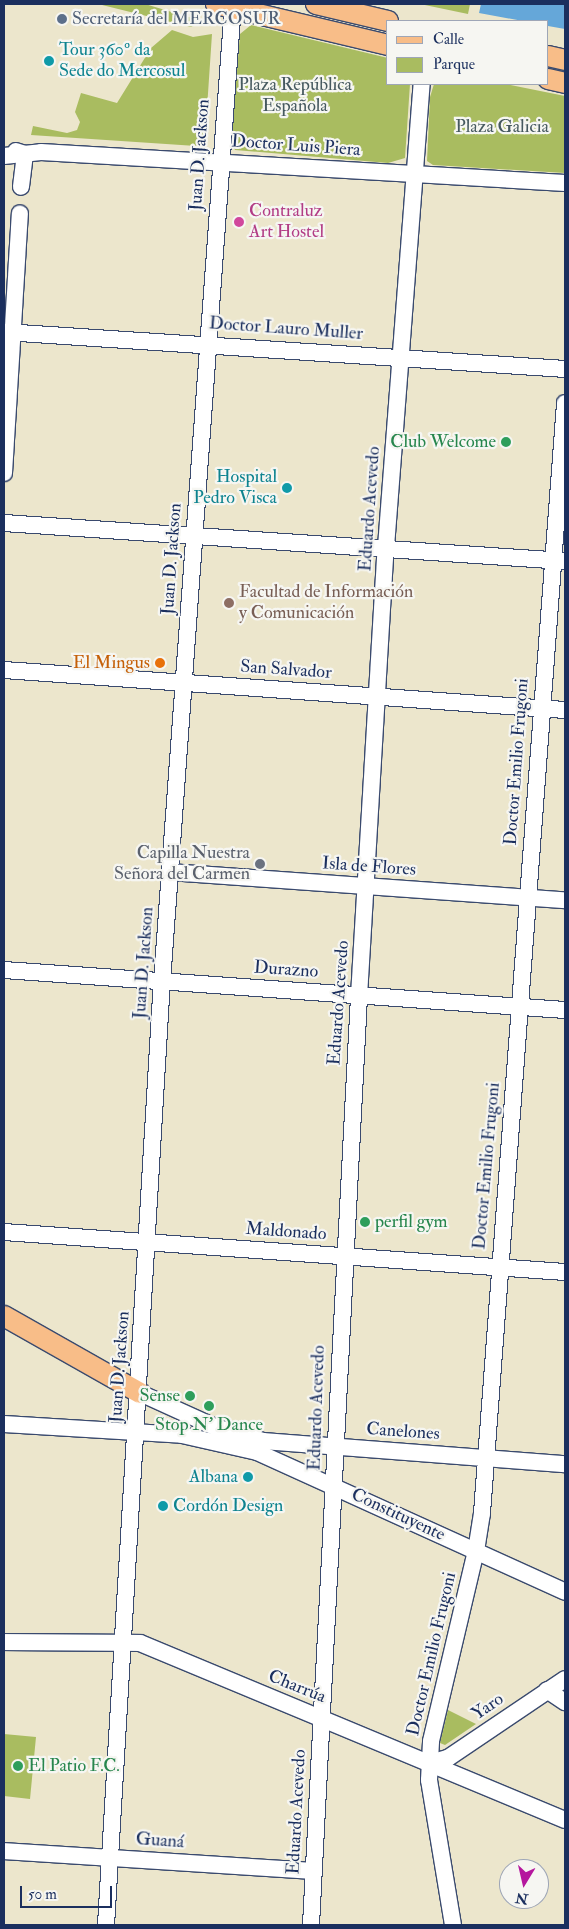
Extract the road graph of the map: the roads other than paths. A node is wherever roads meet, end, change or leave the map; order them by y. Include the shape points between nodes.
1 (316, 4) edge
2 (227, 5) edge
3 (386, 21) edge
4 (386, 45) edge
5 (549, 56) edge
6 (565, 60) edge
7 (549, 79) edge
8 (565, 82) edge
9 (422, 85) edge
10 (4, 148) edge
11 (25, 154) junction
12 (4, 156) edge
13 (220, 161) junction
14 (413, 174) junction
15 (565, 183) edge
16 (21, 187) dead end
17 (20, 213) dead end
18 (8, 333) edge
19 (208, 344) junction
20 (400, 357) junction
21 (565, 369) edge
22 (565, 403) edge
23 (4, 473) edge
24 (4, 523) edge
25 (194, 534) junction
26 (386, 547) junction
27 (558, 560) edge
28 (4, 670) edge
29 (183, 683) junction
30 (377, 697) junction
31 (542, 708) junction
32 (565, 710) edge
33 (170, 872) junction
34 (366, 888) junction
35 (527, 897) junction
36 (565, 900) edge
37 (4, 970) edge
38 (162, 981) junction
39 (359, 996) junction
40 (520, 1005) junction
41 (565, 1010) edge
42 (4, 1232) edge
43 (148, 1243) junction
44 (344, 1256) junction
45 (499, 1267) junction
46 (565, 1272) edge
47 (4, 1316) edge
48 (140, 1393) junction
49 (4, 1424) edge
50 (136, 1434) junction
51 (233, 1440) junction
52 (335, 1448) junction
53 (485, 1458) junction
54 (565, 1464) edge
55 (333, 1485) junction
56 (476, 1551) junction
57 (565, 1592) edge
58 (123, 1641) junction
59 (4, 1642) edge
60 (565, 1678) edge
61 (547, 1690) junction
62 (565, 1702) edge
63 (322, 1718) junction
64 (430, 1762) junction
65 (565, 1820) edge
66 (4, 1851) edge
67 (111, 1858) junction
68 (313, 1871) junction
69 (106, 1925) edge
70 (311, 1925) edge
71 (453, 1925) edge

1 - 3 main road
2 - 4 main road
2 - 13 street, Juan D. Jackson
5 - 6 main road
7 - 8 main road
9 - 14 street, Eduardo Acevedo
10 - 11 street, Doctor Luis Piera
11 - 12 street, Doctor Luis Piera
11 - 13 street, Doctor Luis Piera via 41,152
11 - 16 street
13 - 14 street, Doctor Luis Piera
13 - 19 street, Juan D. Jackson
14 - 15 street, Doctor Luis Piera
14 - 20 street, Eduardo Acevedo
17 - 18 street
18 - 19 street, Doctor Lauro Muller
18 - 23 street
19 - 20 street, Doctor Lauro Muller
19 - 25 street, Juan D. Jackson
20 - 21 street, Doctor Lauro Muller
20 - 26 street, Eduardo Acevedo
22 - 27 street, Doctor Emilio Frugoni
24 - 25 street
25 - 26 street
25 - 29 street, Juan D. Jackson
26 - 27 street
26 - 30 street, Eduardo Acevedo
27 - 31 street, Doctor Emilio Frugoni
28 - 29 street, San Salvador
29 - 30 street, San Salvador
29 - 33 street, Juan D. Jackson
30 - 31 street, San Salvador
30 - 34 street, Eduardo Acevedo
31 - 32 street, San Salvador
31 - 35 street, Doctor Emilio Frugoni
33 - 34 street, Isla de Flores
33 - 38 street, Juan D. Jackson
34 - 35 street, Isla de Flores
34 - 39 street, Eduardo Acevedo
35 - 36 street, Isla de Flores
35 - 40 street, Doctor Emilio Frugoni
37 - 38 street, Durazno
38 - 39 street, Durazno
38 - 43 street, Juan D. Jackson
39 - 40 street, Durazno
39 - 44 street, Eduardo Acevedo
40 - 41 street, Durazno
40 - 45 street, Doctor Emilio Frugoni
42 - 43 street, Maldonado
43 - 44 street, Maldonado
43 - 48 street, Juan D. Jackson
44 - 45 street, Maldonado
44 - 52 street, Eduardo Acevedo
45 - 46 street, Maldonado
45 - 53 street, Doctor Emilio Frugoni
47 - 48 main road, Constituyente
48 - 50 street, Juan D. Jackson
48 - 51 street, Constituyente
49 - 50 street, Canelones
50 - 51 street, Canelones
50 - 58 street, Juan D. Jackson
51 - 52 street, Canelones
51 - 55 street, Constituyente
52 - 53 street, Canelones
52 - 55 street, Eduardo Acevedo
53 - 54 street, Canelones
53 - 56 street, Doctor Emilio Frugoni
55 - 56 street, Constituyente
55 - 63 street, Eduardo Acevedo
56 - 57 street, Constituyente
56 - 64 street, Doctor Emilio Frugoni
58 - 59 street, Charrúa
58 - 63 street, Charrúa via 140,1643
58 - 67 street, Juan D. Jackson
60 - 61 street, Yaro
61 - 62 street
61 - 64 street, Yaro via 448,1758
63 - 64 street, Charrúa
63 - 68 street, Eduardo Acevedo
64 - 65 street, Charrúa
64 - 71 street, Doctor Emilio Frugoni via 429,1780
66 - 67 street, Guaná
67 - 68 street, Guaná
67 - 69 street, Juan D. Jackson
68 - 70 street, Eduardo Acevedo

